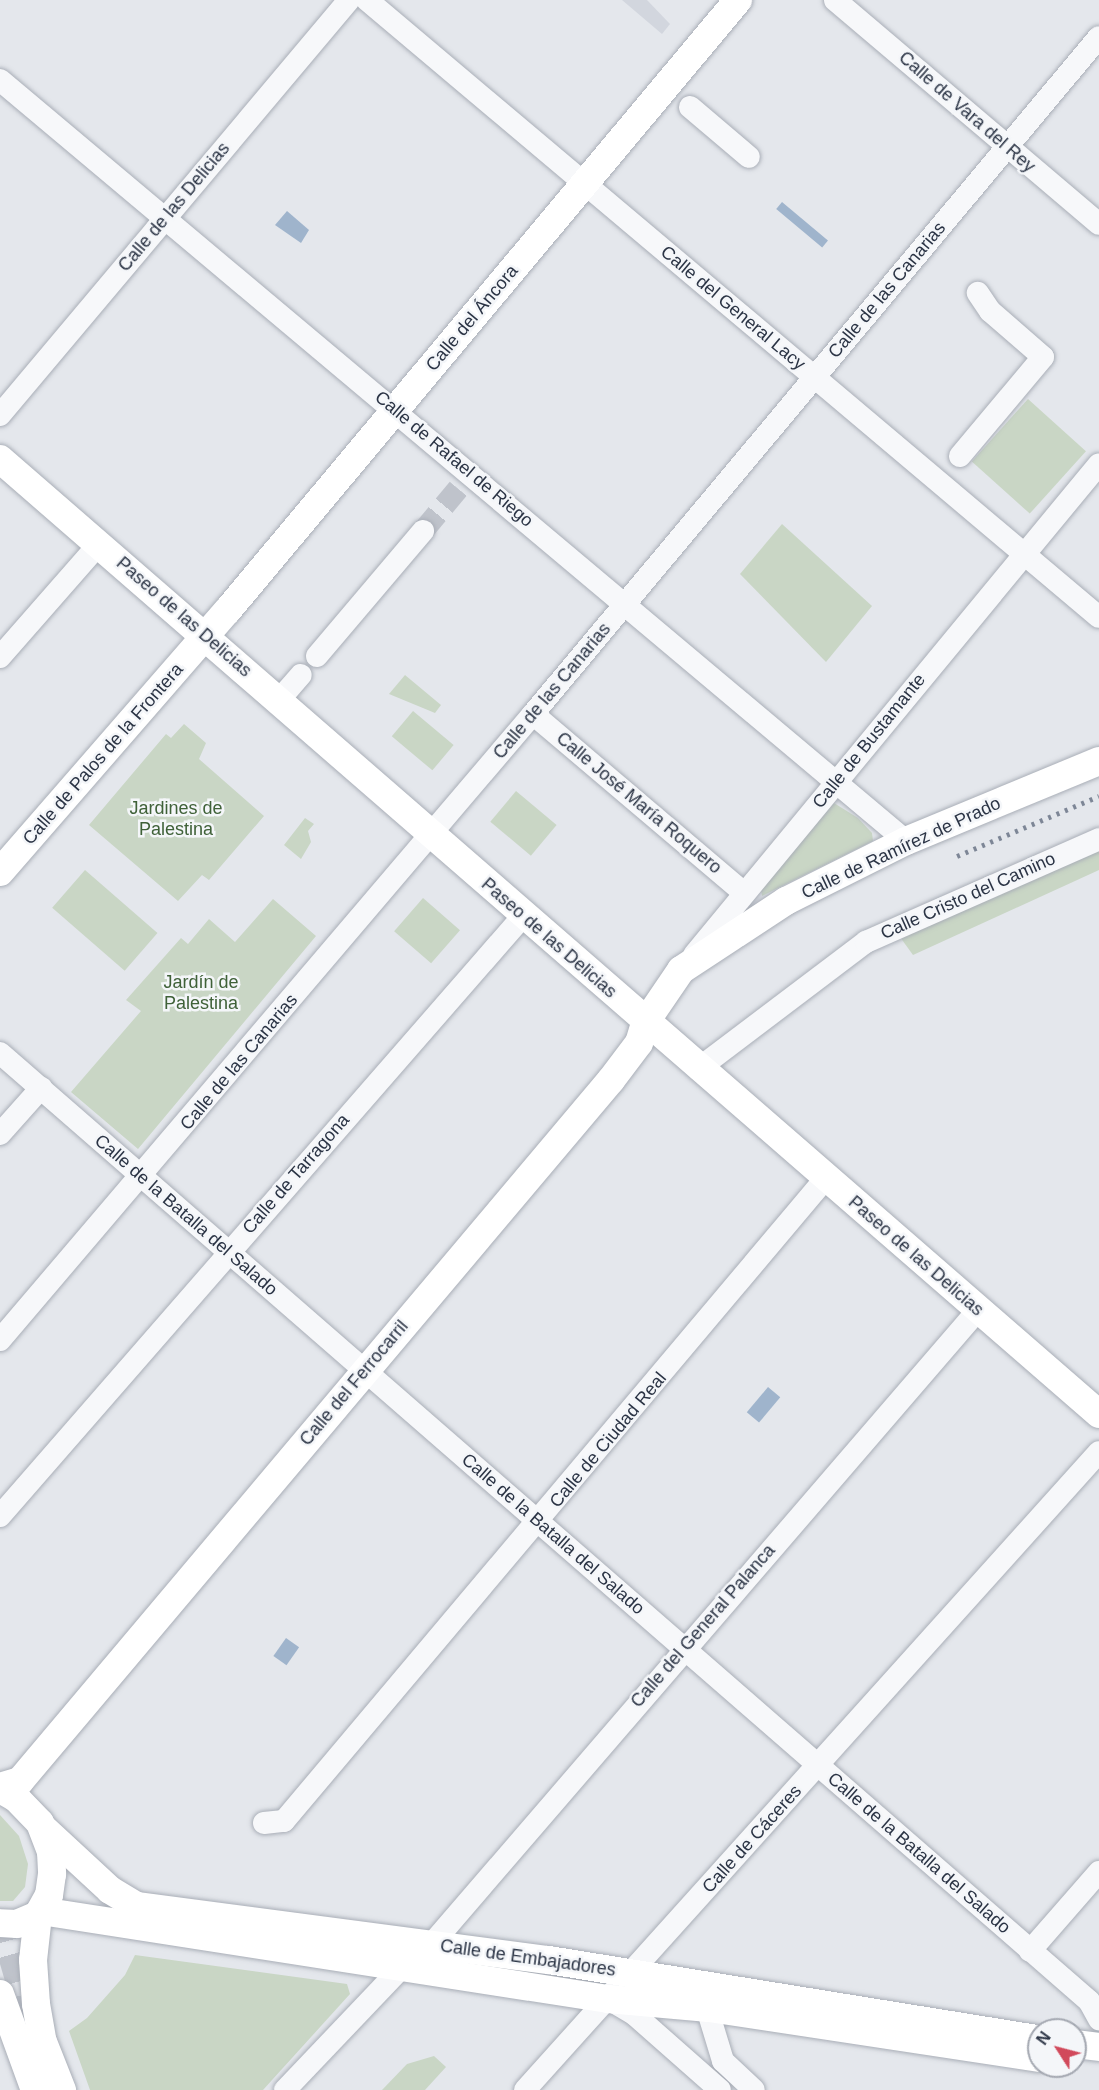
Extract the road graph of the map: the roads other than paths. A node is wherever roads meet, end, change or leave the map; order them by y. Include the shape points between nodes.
1 (350, 0) edge
2 (367, 0) edge
3 (738, 0) edge
4 (835, 0) edge
5 (1099, 37) edge
6 (0, 80) edge
7 (690, 107) dead end
8 (1007, 146) junction
9 (749, 157) dead end
10 (585, 183) junction
11 (165, 218) junction
12 (1099, 224) edge
13 (978, 293) dead end
14 (814, 377) junction
15 (397, 410) junction
16 (0, 415) edge
17 (960, 456) dead end
18 (0, 459) edge
19 (1099, 464) edge
20 (423, 531) tunnel mouth
21 (99, 544) junction
22 (1023, 554) junction
23 (625, 604) junction
24 (1099, 617) edge
25 (206, 636) junction
26 (317, 656) dead end
27 (0, 657) edge
28 (301, 675) dead end
29 (279, 700) junction
30 (533, 714) junction
31 (1099, 761) edge
32 (836, 781) junction
33 (430, 834) junction
34 (1099, 839) edge
35 (906, 841) junction
36 (0, 872) edge
37 (744, 893) junction
38 (523, 916) junction
39 (681, 970) junction
40 (645, 1023) junction
41 (0, 1053) edge
42 (698, 1069) junction
43 (41, 1088) junction
44 (0, 1134) edge
45 (142, 1177) junction
46 (825, 1179) junction
47 (230, 1252) junction
48 (978, 1310) junction
49 (0, 1341) edge
50 (364, 1370) junction
51 (1099, 1414) edge
52 (1099, 1452) edge
53 (0, 1516) edge
54 (539, 1522) junction
55 (684, 1647) junction
56 (56, 1739) junction
57 (819, 1764) junction
58 (0, 1788) edge
59 (39, 1822) junction
60 (264, 1823) dead end
61 (1099, 1872) edge
62 (40, 1913) junction
63 (0, 1923) edge
64 (431, 1945) junction
65 (1030, 1951) junction
66 (402, 1967) junction
67 (633, 1973) junction
68 (675, 1981) junction
69 (0, 1994) edge
70 (608, 1999) junction
71 (709, 2008) junction
72 (1099, 2019) edge
73 (1027, 2037) edge
74 (1027, 2056) edge
75 (35, 2090) edge
76 (62, 2090) edge
77 (285, 2090) edge
78 (525, 2090) edge
79 (720, 2090) edge
80 (754, 2090) edge

1 - 11 street, Calle de las Delicias
2 - 10 street, Calle del General Lacy
3 - 10 main road, Calle del Áncora
4 - 8 street, Calle de Vara del Rey
5 - 8 street, Calle de las Canarias
6 - 11 street, Calle de Rafael de Riego
7 - 9 street
8 - 12 street, Calle de Vara del Rey
8 - 14 street, Calle de las Canarias
10 - 14 street, Calle del General Lacy
10 - 15 main road, Calle del Áncora
11 - 15 street, Calle de Rafael de Riego
11 - 16 street, Calle de las Delicias
13 - 17 street via 990,311 1043,357
14 - 22 street, Calle del General Lacy
14 - 23 street, Calle de las Canarias
15 - 23 street, Calle de Rafael de Riego via 465,481
15 - 25 main road, Calle del Áncora
18 - 21 main road, Paseo de las Delicias
19 - 22 street, Calle de Bustamante
20 - 26 street
21 - 25 main road, Paseo de las Delicias
21 - 27 street
22 - 24 street, Calle del General Lacy
22 - 32 street, Calle de Bustamante
23 - 30 street, Calle de las Canarias
23 - 32 street, Calle de Rafael de Riego
25 - 29 main road, Paseo de las Delicias
25 - 36 main road, Calle de Palos de la Frontera
28 - 29 street
29 - 33 main road, Paseo de las Delicias
30 - 33 street, Calle de las Canarias
30 - 37 street, Calle José María Roquero
31 - 35 main road, Calle de Ramírez de Prado
32 - 35 street, Calle de Rafael de Riego
32 - 37 street, Calle de Bustamante
33 - 38 main road, Paseo de las Delicias
33 - 45 street, Calle de las Canarias
34 - 42 street, Calle Cristo del Camino via 866,942
35 - 39 main road, Calle de Ramírez de Prado via 786,901
37 - 39 street, Calle de Bustamante
38 - 40 main road, Paseo de las Delicias
38 - 47 street, Calle de Tarragona
39 - 40 main road, Calle de Bustamante
40 - 42 main road, Paseo de las Delicias
40 - 50 main road, Calle del Ferrocarril via 639,1043 611,1080
41 - 43 street, Calle de la Batalla del Salado
42 - 46 main road, Paseo de las Delicias
43 - 44 street
43 - 45 street, Calle de la Batalla del Salado
45 - 47 street, Calle de la Batalla del Salado
45 - 49 street, Calle de las Canarias
46 - 48 main road, Paseo de las Delicias
46 - 54 street, Calle de Ciudad Real
47 - 50 street, Calle de la Batalla del Salado
47 - 53 street, Calle de Tarragona
48 - 51 main road, Paseo de las Delicias
48 - 55 street, Calle del General Palanca
50 - 54 street, Calle de la Batalla del Salado
50 - 56 main road, Calle del Ferrocarril
52 - 57 street, Calle de Cáceres
54 - 55 street, Calle de la Batalla del Salado
54 - 60 street, Calle de Ciudad Real via 284,1821
55 - 57 street, Calle de la Batalla del Salado
55 - 64 street, Calle del General Palanca
56 - 58 main road, Calle del Ferrocarril via 20,1781
56 - 59 main road, Calle del Ferrocarril via 38,1785
57 - 65 street, Calle de la Batalla del Salado
57 - 67 street, Calle de Cáceres
58 - 59 main road, Calle de Embajadores
59 - 62 main road, Calle del Ferrocarril via 51,1852 52,1874
59 - 64 main road, Calle de Embajadores via 110,1890 137,1906
61 - 65 street
62 - 63 main road via 16,1924
62 - 66 main road, Calle de Embajadores
62 - 76 main road, Calle del Ferrocarril via 33,1960 36,2004 43,2042
64 - 67 main road, Calle de Embajadores
65 - 72 street, Calle de la Batalla del Salado via 1089,2001
66 - 70 main road, Calle de Embajadores
66 - 77 street
67 - 68 main road, Calle de Embajadores
67 - 70 street, Calle de Cáceres
68 - 71 street via 701,1993
68 - 73 main road, Calle de Embajadores
69 - 75 main road
70 - 71 main road, Calle de Embajadores
70 - 78 street, Calle de Cáceres
70 - 79 street via 635,2014
71 - 74 main road, Calle de Embajadores
71 - 80 street via 723,2061

